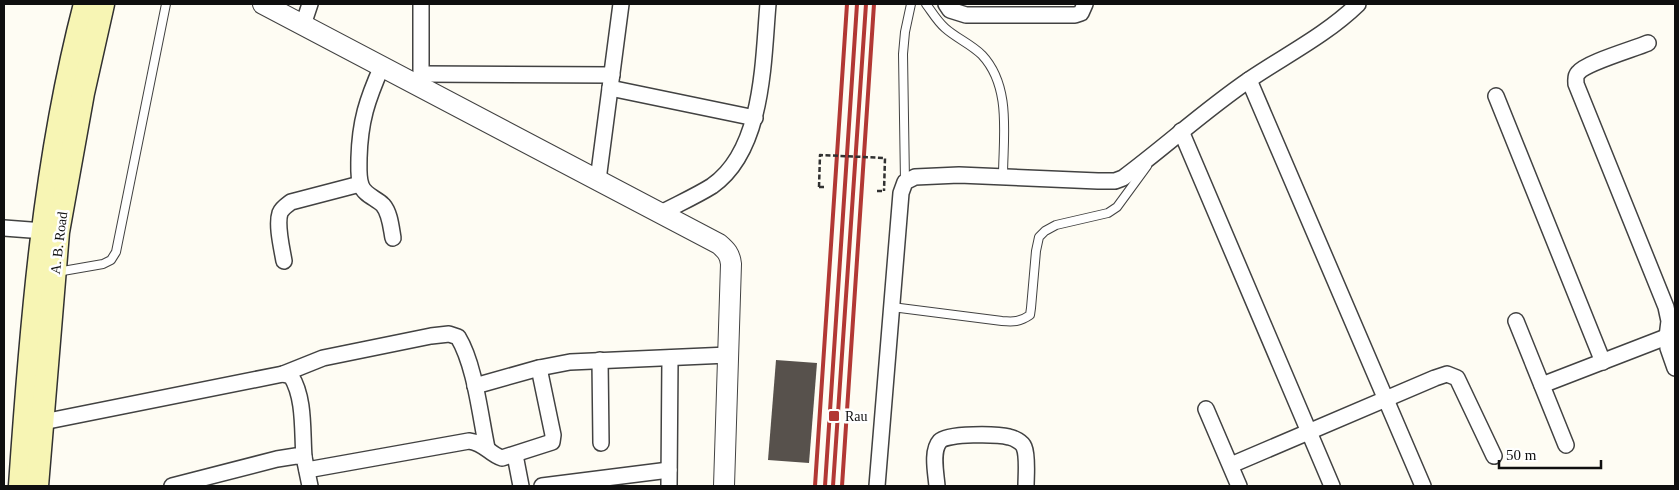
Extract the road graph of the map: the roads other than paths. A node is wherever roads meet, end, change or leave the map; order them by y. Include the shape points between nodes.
1 (85, 4) edge
2 (103, 4) edge
3 (166, 4) edge
4 (263, 4) edge
5 (310, 4) edge
6 (421, 4) edge
7 (621, 4) edge
8 (768, 4) edge
9 (911, 4) edge
10 (926, 4) edge
11 (946, 4) edge
12 (1085, 4) edge
13 (1358, 4) edge
14 (1019, 10) edge
15 (303, 25) junction
16 (1648, 44) dead end
17 (382, 66) junction
18 (1249, 80) junction
19 (421, 81) junction
20 (611, 82) junction
21 (1496, 96) dead end
22 (755, 118) junction
23 (1181, 131) junction
24 (1159, 150) junction
25 (1003, 177) junction
26 (598, 180) junction
27 (905, 182) junction
28 (360, 184) junction
29 (661, 213) junction
30 (4, 228) edge
31 (44, 231) junction
32 (393, 238) dead end
33 (284, 261) dead end
34 (55, 273) junction
35 (892, 307) junction
36 (1516, 321) dead end
37 (1671, 335) edge
38 (728, 355) junction
39 (670, 358) junction
40 (600, 360) junction
41 (1603, 362) junction
42 (539, 368) junction
43 (1675, 368) edge
44 (283, 374) junction
45 (1542, 385) junction
46 (474, 386) junction
47 (1386, 400) junction
48 (1206, 409) dead end
49 (43, 422) junction
50 (1309, 432) junction
51 (600, 443) dead end
52 (1566, 445) dead end
53 (487, 448) junction
54 (515, 454) junction
55 (1494, 456) dead end
56 (305, 463) junction
57 (1230, 465) junction
58 (669, 470) junction
59 (216, 481) edge
60 (20, 486) edge
61 (37, 486) edge
62 (172, 486) edge
63 (310, 486) edge
64 (521, 486) edge
65 (542, 486) edge
66 (669, 486) edge
67 (724, 486) edge
68 (877, 486) edge
69 (937, 486) edge
70 (1026, 486) edge
71 (1239, 486) edge
72 (1332, 486) edge
73 (1423, 486) edge

1 - 31 main road, A. B. Road via 55,142
2 - 34 main road, A. B. Road via 58,232
3 - 34 lane via 116,252 103,264
4 - 15 street
5 - 15 street
6 - 19 street
7 - 20 street
8 - 22 street
9 - 27 lane via 903,54
10 - 25 lane via 945,28 982,55 995,76 1004,108
11 - 14 street via 950,10 966,15
12 - 14 street via 1081,13 1075,15
13 - 18 street via 1328,30
15 - 17 street
16 - 37 street via 1578,71 1576,84 1666,307
17 - 19 street
17 - 28 street via 363,115 359,140
18 - 23 street
18 - 47 street
19 - 20 street
19 - 26 street
20 - 22 street
20 - 26 street
21 - 41 street
22 - 29 street via 730,167 713,185
23 - 24 street
23 - 50 street
24 - 25 street via 1124,178 1115,181
24 - 35 lane via 1117,207 1099,216 1056,225 1039,237 1030,315 1022,320 1002,321
25 - 27 street via 925,176
26 - 29 street
27 - 35 street via 901,193
28 - 32 street via 387,210
28 - 33 street via 284,206 280,213
29 - 38 street via 719,244 730,256
30 - 31 street
31 - 60 main road, A. B. Road via 32,328
34 - 49 main road, A. B. Road
35 - 68 street
36 - 45 street
37 - 41 street
37 - 43 street via 1668,348
38 - 39 street
38 - 67 street
39 - 40 street
39 - 58 street
40 - 42 street
40 - 51 street
41 - 45 street
42 - 46 street
42 - 54 street via 552,442
44 - 46 street via 323,358 449,334 458,337 464,346
44 - 49 street
44 - 56 street via 291,376 296,384
45 - 52 street
46 - 53 street
47 - 50 street
47 - 55 street via 1447,374 1457,378
47 - 73 street
48 - 57 street
49 - 61 main road, A. B. Road
50 - 57 street
50 - 72 street
53 - 54 street via 502,458
53 - 56 street via 469,441
54 - 64 street
56 - 59 street via 296,456 277,459
56 - 63 street
57 - 71 street
58 - 65 street
58 - 66 street
59 - 62 street
69 - 70 street via 936,448 941,439 960,435 1009,437 1018,441 1024,447

